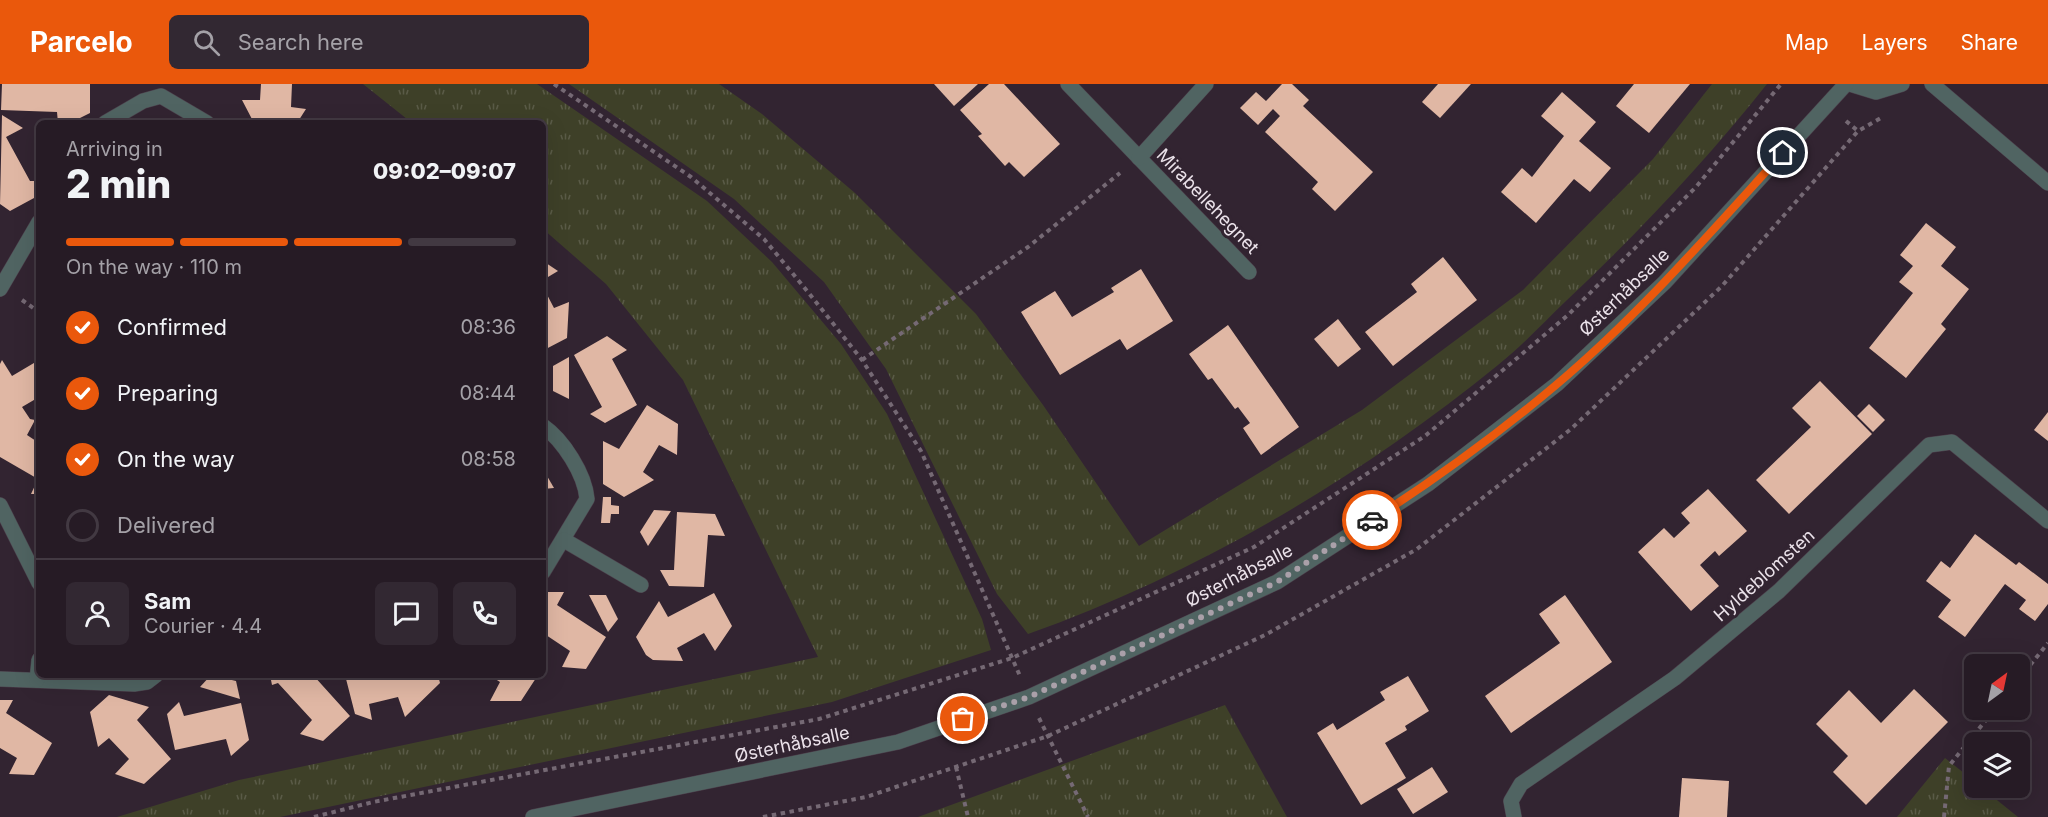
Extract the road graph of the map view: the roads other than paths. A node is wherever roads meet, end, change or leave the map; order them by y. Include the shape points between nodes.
1 (1068, 84) edge
2 (1206, 84) edge
3 (1848, 84) edge
4 (1902, 84) edge
5 (1932, 84) edge
6 (163, 90) edge
7 (110, 120) edge
8 (203, 120) edge
9 (1139, 158) junction
10 (2048, 183) edge
11 (36, 227) edge
12 (1249, 272) dead end
13 (0, 289) edge
14 (546, 429) edge
15 (0, 504) edge
16 (2048, 521) edge
17 (564, 540) junction
18 (546, 568) edge
19 (36, 577) edge
20 (641, 585) dead end
21 (152, 678) edge
22 (0, 679) edge
23 (37, 680) joint
24 (533, 817) edge
25 (1514, 817) edge

1 - 9 street, Mirabellehegnet
2 - 9 street, Mirabellehegnet
3 - 4 street via 1876,92
3 - 24 street, Østerhåbsalle via 1665,282 1557,384 1428,484 1277,582 1029,697 898,742
5 - 10 street
6 - 7 street
6 - 8 street
9 - 12 street, Mirabellehegnet
11 - 13 street
14 - 17 street via 564,446 586,489 582,510
15 - 19 street
16 - 25 street, Hyldeblomsten via 1953,442 1929,445 1779,591 1675,678 1521,784 1511,801
17 - 18 street
17 - 20 street
21 - 23 street via 134,684
22 - 23 street

